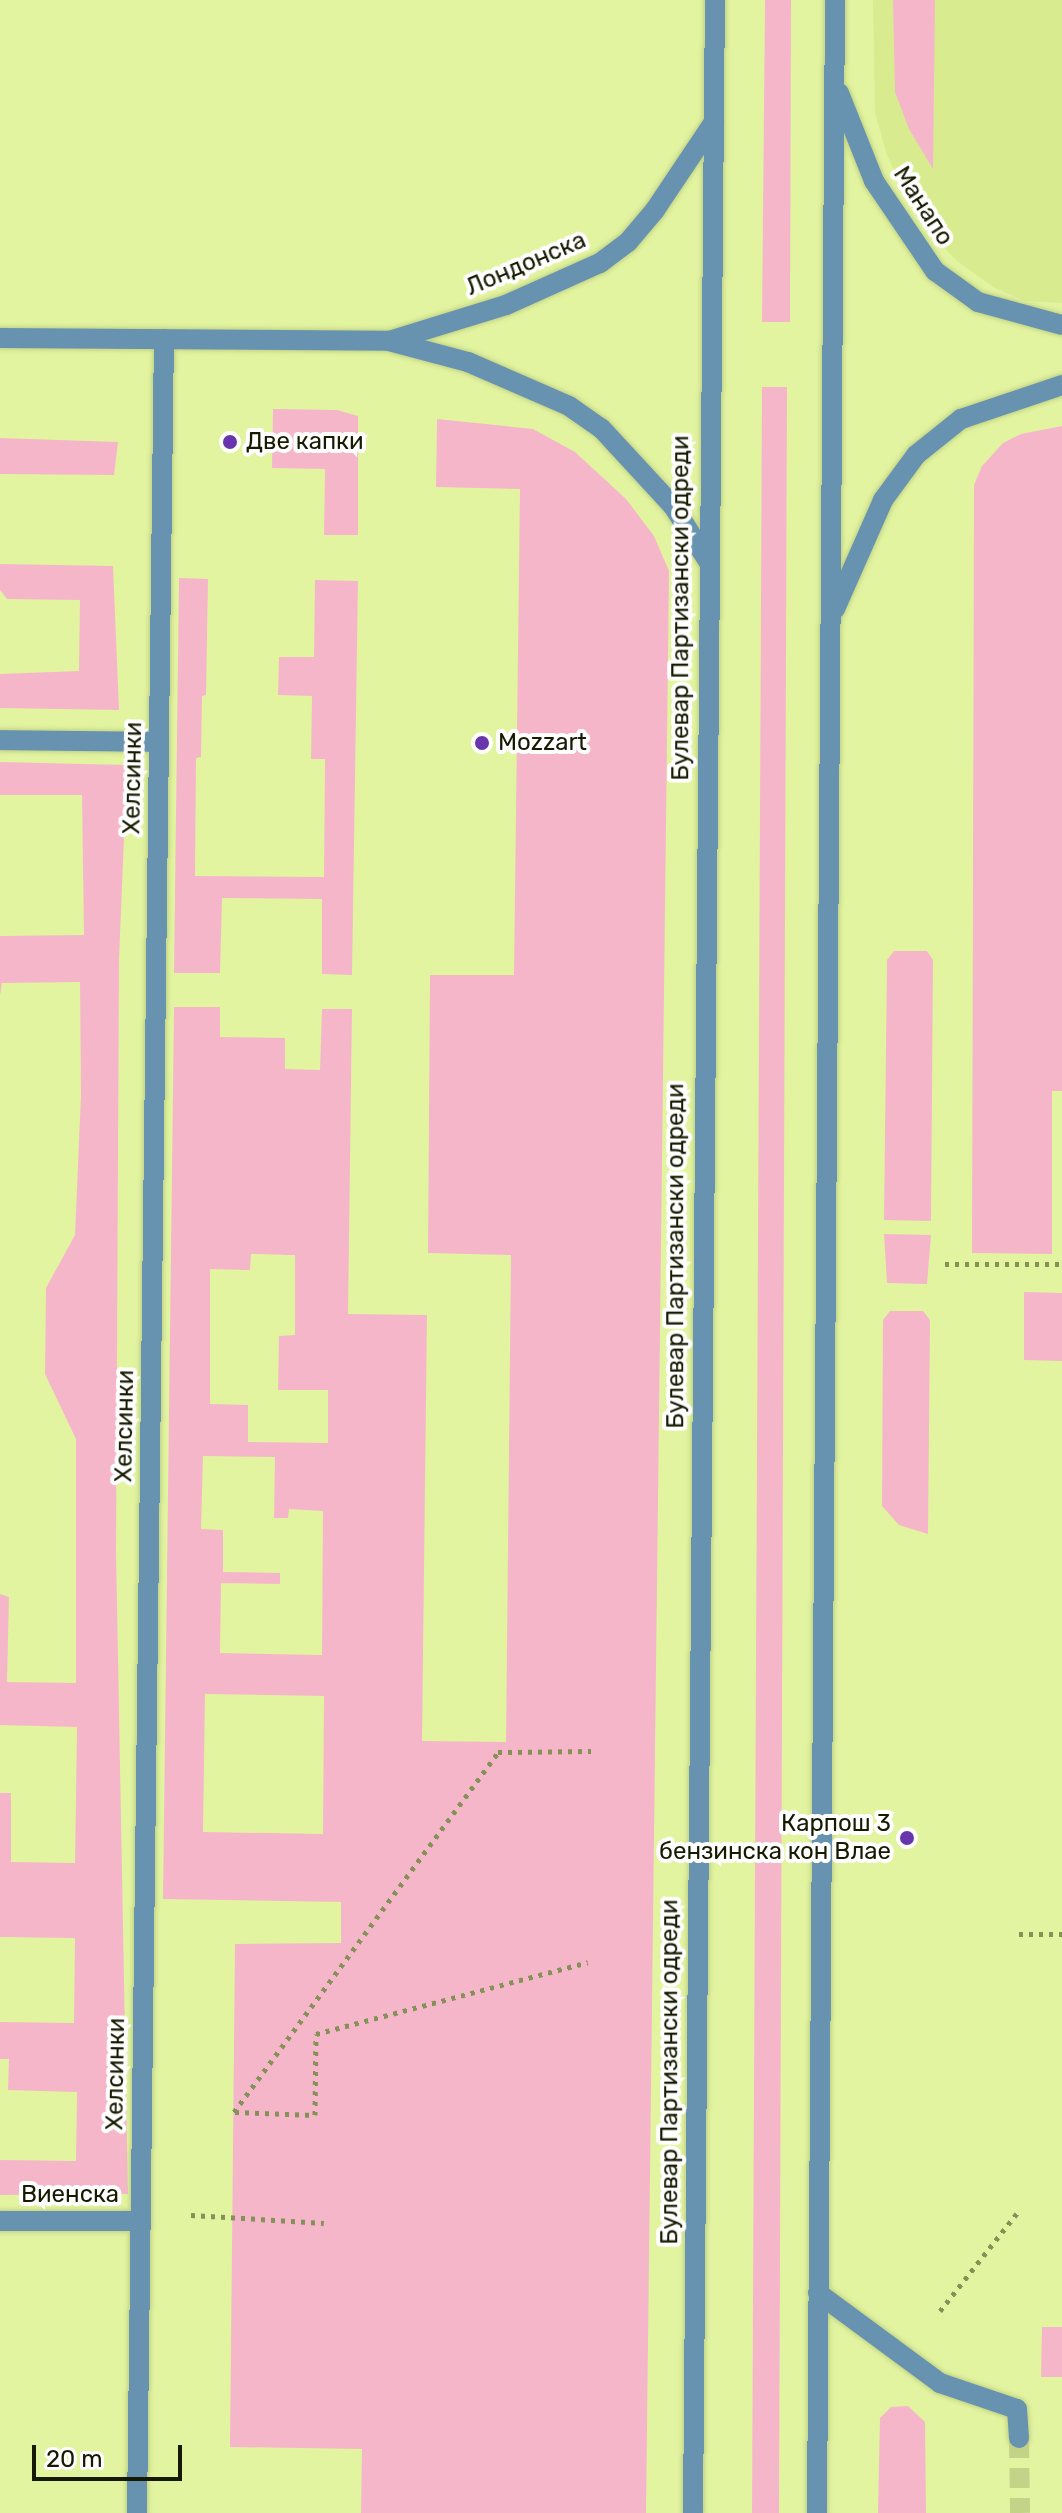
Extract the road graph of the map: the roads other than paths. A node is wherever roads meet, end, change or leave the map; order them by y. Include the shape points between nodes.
1 (715, 0) edge
2 (835, 0) edge
3 (835, 83) junction
4 (714, 122) junction
5 (1062, 325) edge
6 (0, 338) edge
7 (164, 339) junction
8 (389, 341) junction
9 (1062, 385) edge
10 (708, 561) junction
11 (829, 624) junction
12 (0, 740) edge
13 (159, 742) junction
14 (0, 2221) edge
15 (140, 2221) junction
16 (818, 2293) junction
17 (1019, 2438) tunnel mouth
18 (137, 2513) edge
19 (693, 2513) edge
20 (817, 2513) edge

1 - 4 street, Булевар Партизански одреди
2 - 3 street
3 - 5 street, Манапо via 874,181 935,271 978,302
3 - 11 street
4 - 8 street, Лондонска via 655,210 628,242 600,263 506,305
4 - 10 street, Булевар Партизански одреди
6 - 7 street, Лондонска
7 - 8 street, Лондонска
7 - 13 street, Хелсинки
8 - 10 street, Лондонска via 468,362 569,406 638,463
9 - 11 street via 961,419 916,455 883,500
10 - 19 street, Булевар Партизански одреди
11 - 16 street
12 - 13 street
13 - 15 street, Хелсинки
14 - 15 street, Виенска
15 - 18 street, Хелсинки
16 - 17 street via 940,2383 1017,2409
16 - 20 street

